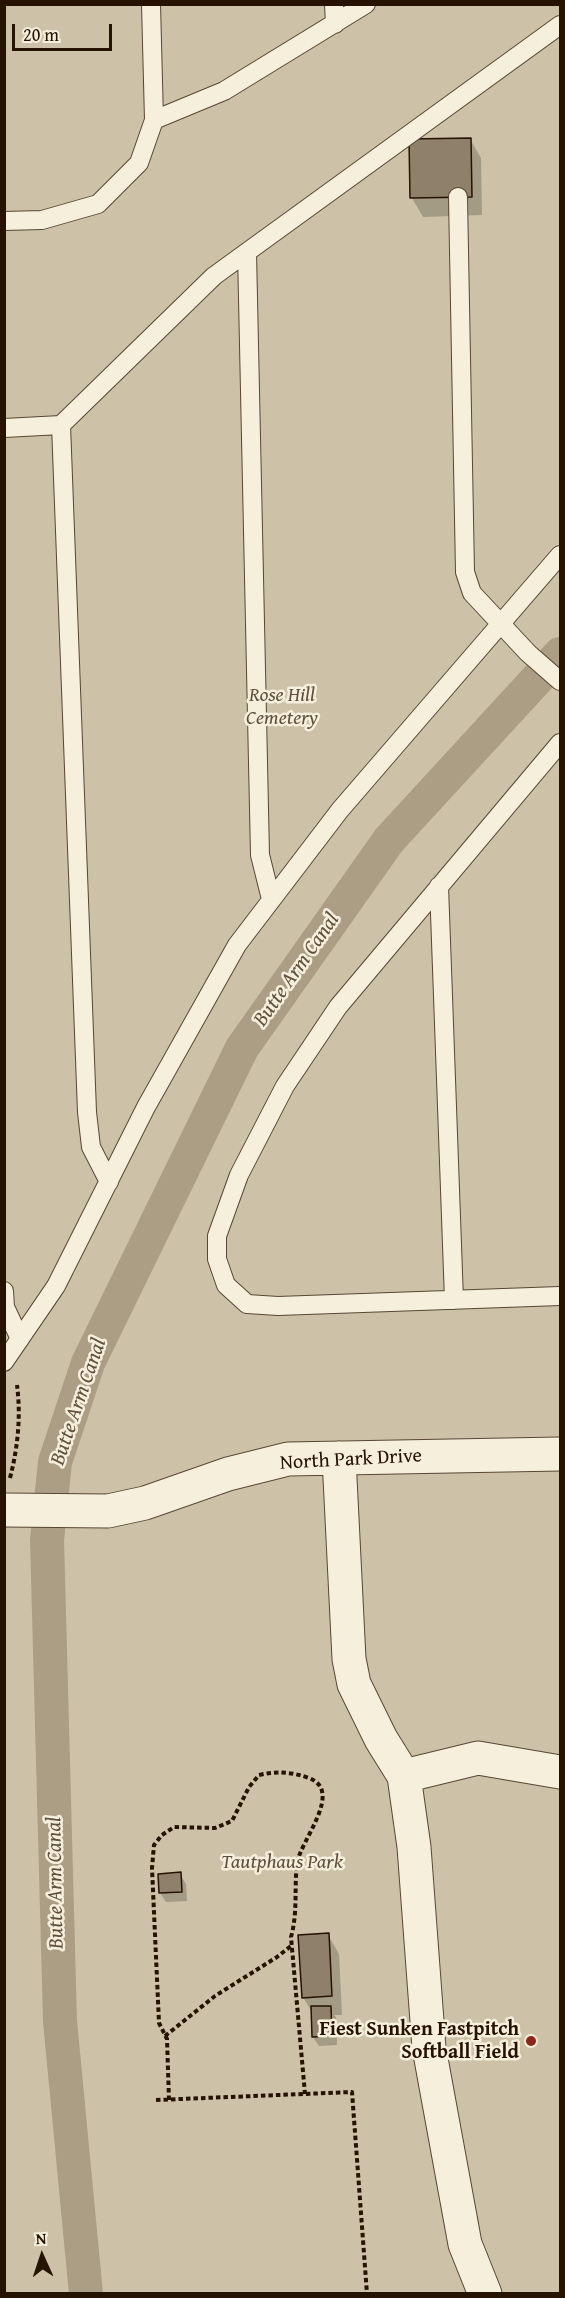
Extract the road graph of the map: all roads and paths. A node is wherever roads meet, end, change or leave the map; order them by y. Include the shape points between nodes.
1 (151, 4) edge
2 (334, 4) edge
3 (366, 4) edge
4 (335, 24) junction
5 (561, 25) edge
6 (154, 120) junction
7 (458, 197) dead end
8 (4, 221) edge
9 (247, 252) junction
10 (61, 425) junction
11 (4, 428) edge
12 (561, 555) edge
13 (501, 624) junction
14 (561, 681) edge
15 (561, 743) edge
16 (440, 886) junction
17 (271, 899) junction
18 (109, 1182) junction
19 (4, 1291) edge
20 (561, 1296) edge
21 (454, 1300) junction
22 (12, 1352) edge
23 (561, 1454) edge
24 (339, 1458) junction
25 (12, 1501) edge
26 (561, 1772) edge
27 (404, 1776) junction
28 (4, 1933) edge
29 (292, 1945) junction
30 (4, 1990) edge
31 (165, 2036) junction
32 (4, 2045) edge
33 (305, 2094) junction
34 (156, 2100) dead end
35 (169, 2100) junction
36 (4, 2185) edge
37 (367, 2294) edge
38 (485, 2294) edge

1 - 6 lane
2 - 4 lane
3 - 4 lane
4 - 6 lane via 224,91
5 - 9 lane
6 - 8 lane via 139,163 98,204 42,220
7 - 13 lane via 465,572 472,593
9 - 10 lane via 214,276
9 - 17 lane via 260,855
10 - 11 lane
10 - 18 lane via 87,1112 91,1147
12 - 13 lane
13 - 14 lane
13 - 17 lane via 340,810
15 - 16 lane
16 - 21 lane
16 - 21 lane via 338,1007 285,1086 239,1175 217,1236 217,1259 226,1285 247,1304
17 - 18 lane via 237,945 146,1107
18 - 22 lane via 56,1286
19 - 22 lane
20 - 21 lane
22 - 25 path via 21,1410
23 - 24 street, North Park Drive
24 - 25 street, North Park Drive via 278,1461 108,1511 65,1512
24 - 27 street via 354,1684
26 - 27 street via 478,1758
27 - 38 street via 414,1847 429,2048 465,2244
28 - 30 path
29 - 31 path via 215,1996
29 - 31 path via 297,1862 321,1811 324,1795 314,1780 273,1772 260,1775 249,1787 232,1821 215,1828 174,1827 154,1845 159,2023
29 - 33 path
31 - 35 path
32 - 36 path
33 - 35 path
33 - 37 path via 352,2092
34 - 35 path

